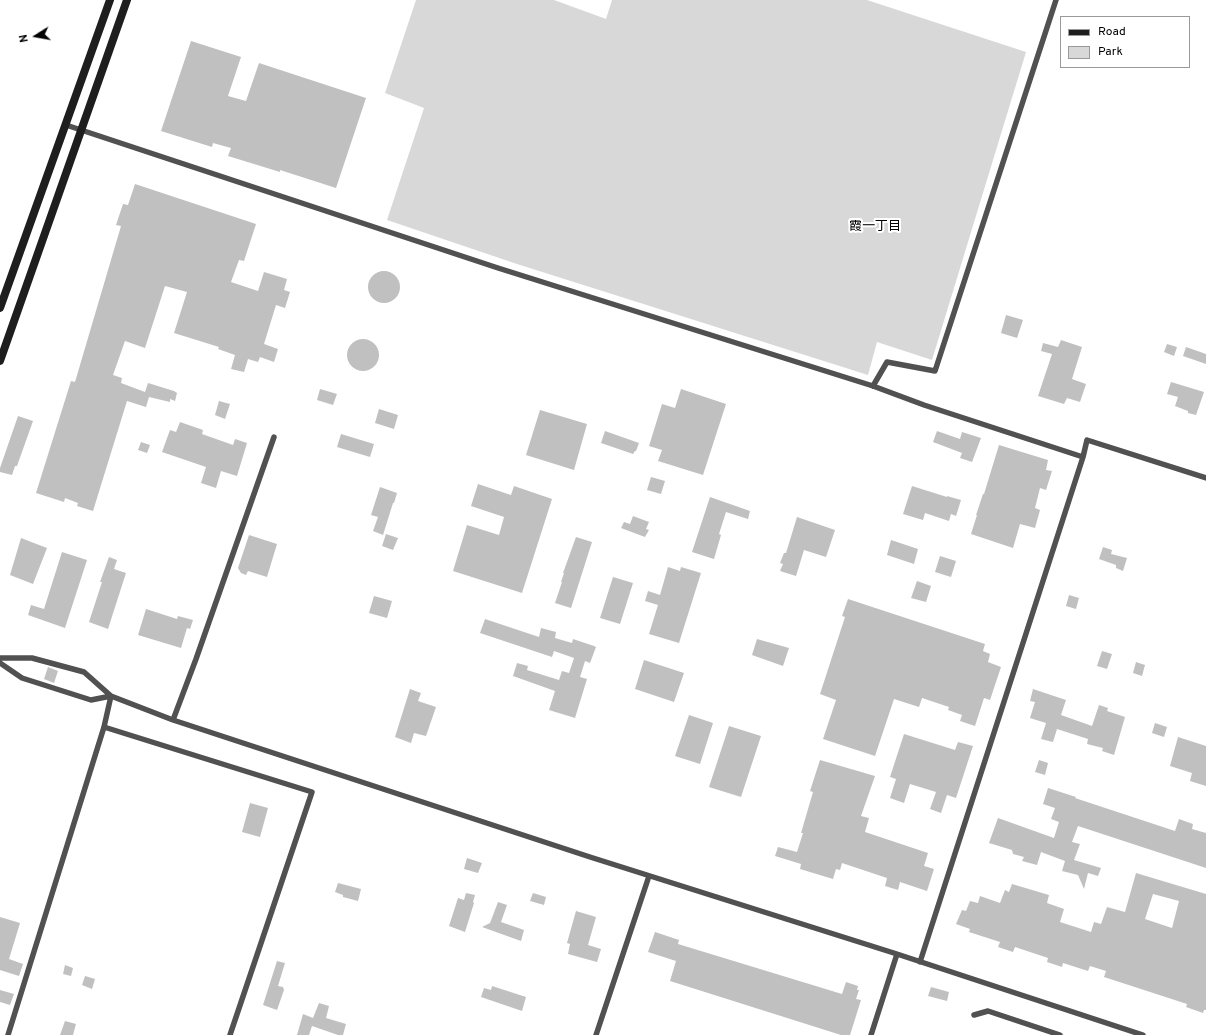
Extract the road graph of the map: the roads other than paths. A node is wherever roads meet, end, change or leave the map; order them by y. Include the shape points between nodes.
1 (110, 0) edge
2 (127, 0) edge
3 (1056, 0) edge
4 (66, 125) junction
5 (81, 130) junction
6 (0, 308) edge
7 (0, 361) edge
8 (873, 386) junction
9 (274, 437) dead end
10 (1083, 457) junction
11 (1206, 478) edge
12 (0, 658) edge
13 (0, 663) edge
14 (111, 696) junction
15 (173, 720) junction
16 (104, 727) junction
17 (649, 876) junction
18 (897, 954) junction
19 (920, 962) junction
20 (974, 1014) dead end
21 (8, 1035) edge
22 (230, 1035) edge
23 (596, 1035) edge
24 (870, 1035) edge
25 (1060, 1035) edge
26 (1143, 1035) edge

1 - 4 street
2 - 5 street
3 - 8 lane via 935,371 887,362
4 - 5 lane
4 - 6 street
5 - 7 street
5 - 8 lane via 498,268
8 - 10 lane via 924,406
9 - 15 lane
10 - 11 lane via 1087,440
10 - 19 lane
12 - 14 lane via 32,658 84,672
13 - 14 lane via 22,678 91,700
14 - 15 lane
14 - 16 lane
15 - 17 lane
16 - 21 lane
16 - 22 lane via 312,792
17 - 18 lane
17 - 23 lane
18 - 19 lane
18 - 24 lane
19 - 26 lane
20 - 25 lane via 988,1011

